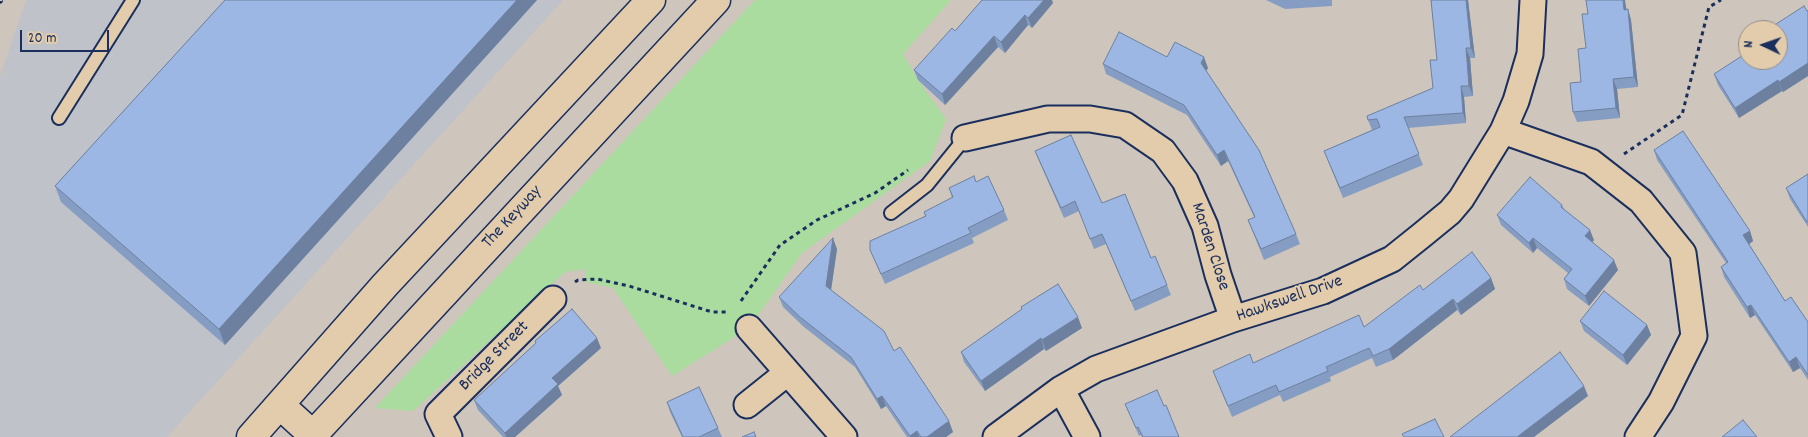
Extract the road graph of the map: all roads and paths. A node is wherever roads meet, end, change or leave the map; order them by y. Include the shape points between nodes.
1 (133, 0) edge
2 (651, 0) edge
3 (716, 0) edge
4 (1533, 0) edge
5 (1721, 0) edge
6 (59, 118) dead end
7 (1503, 131) junction
8 (965, 138) joint
9 (915, 165) dead end
10 (1601, 169) junction
11 (891, 213) dead end
12 (553, 299) joint
13 (738, 305) dead end
14 (1233, 319) junction
15 (741, 320) joint
16 (787, 373) junction
17 (1061, 389) junction
18 (280, 405) junction
19 (747, 405) dead end
20 (312, 436) edge
21 (251, 437) edge
22 (449, 437) edge
23 (844, 437) edge
24 (996, 437) edge
25 (1087, 437) edge
26 (1638, 437) edge

1 - 6 lane
2 - 18 highway via 385,285
3 - 20 highway, The Keyway
4 - 7 street, Hawkswell Drive via 1530,54
5 - 10 path via 1709,6 1682,115
7 - 10 street via 1591,162
7 - 14 street, Hawkswell Drive via 1450,212 1392,259 1323,291
8 - 11 lane via 927,185
8 - 14 street, Marden Close via 1048,119 1090,118 1125,125 1163,151 1185,181 1205,226
9 - 13 path via 875,193 817,220 780,245
10 - 26 street via 1641,201 1684,253 1694,336 1661,402
12 - 15 path via 578,280 597,278
12 - 22 street, Bridge Street via 438,414
14 - 17 street, Hawkswell Drive via 1096,369
15 - 16 street
16 - 19 street
16 - 23 street
17 - 24 street, Hawkswell Drive
17 - 25 street
18 - 20 highway
18 - 21 highway

